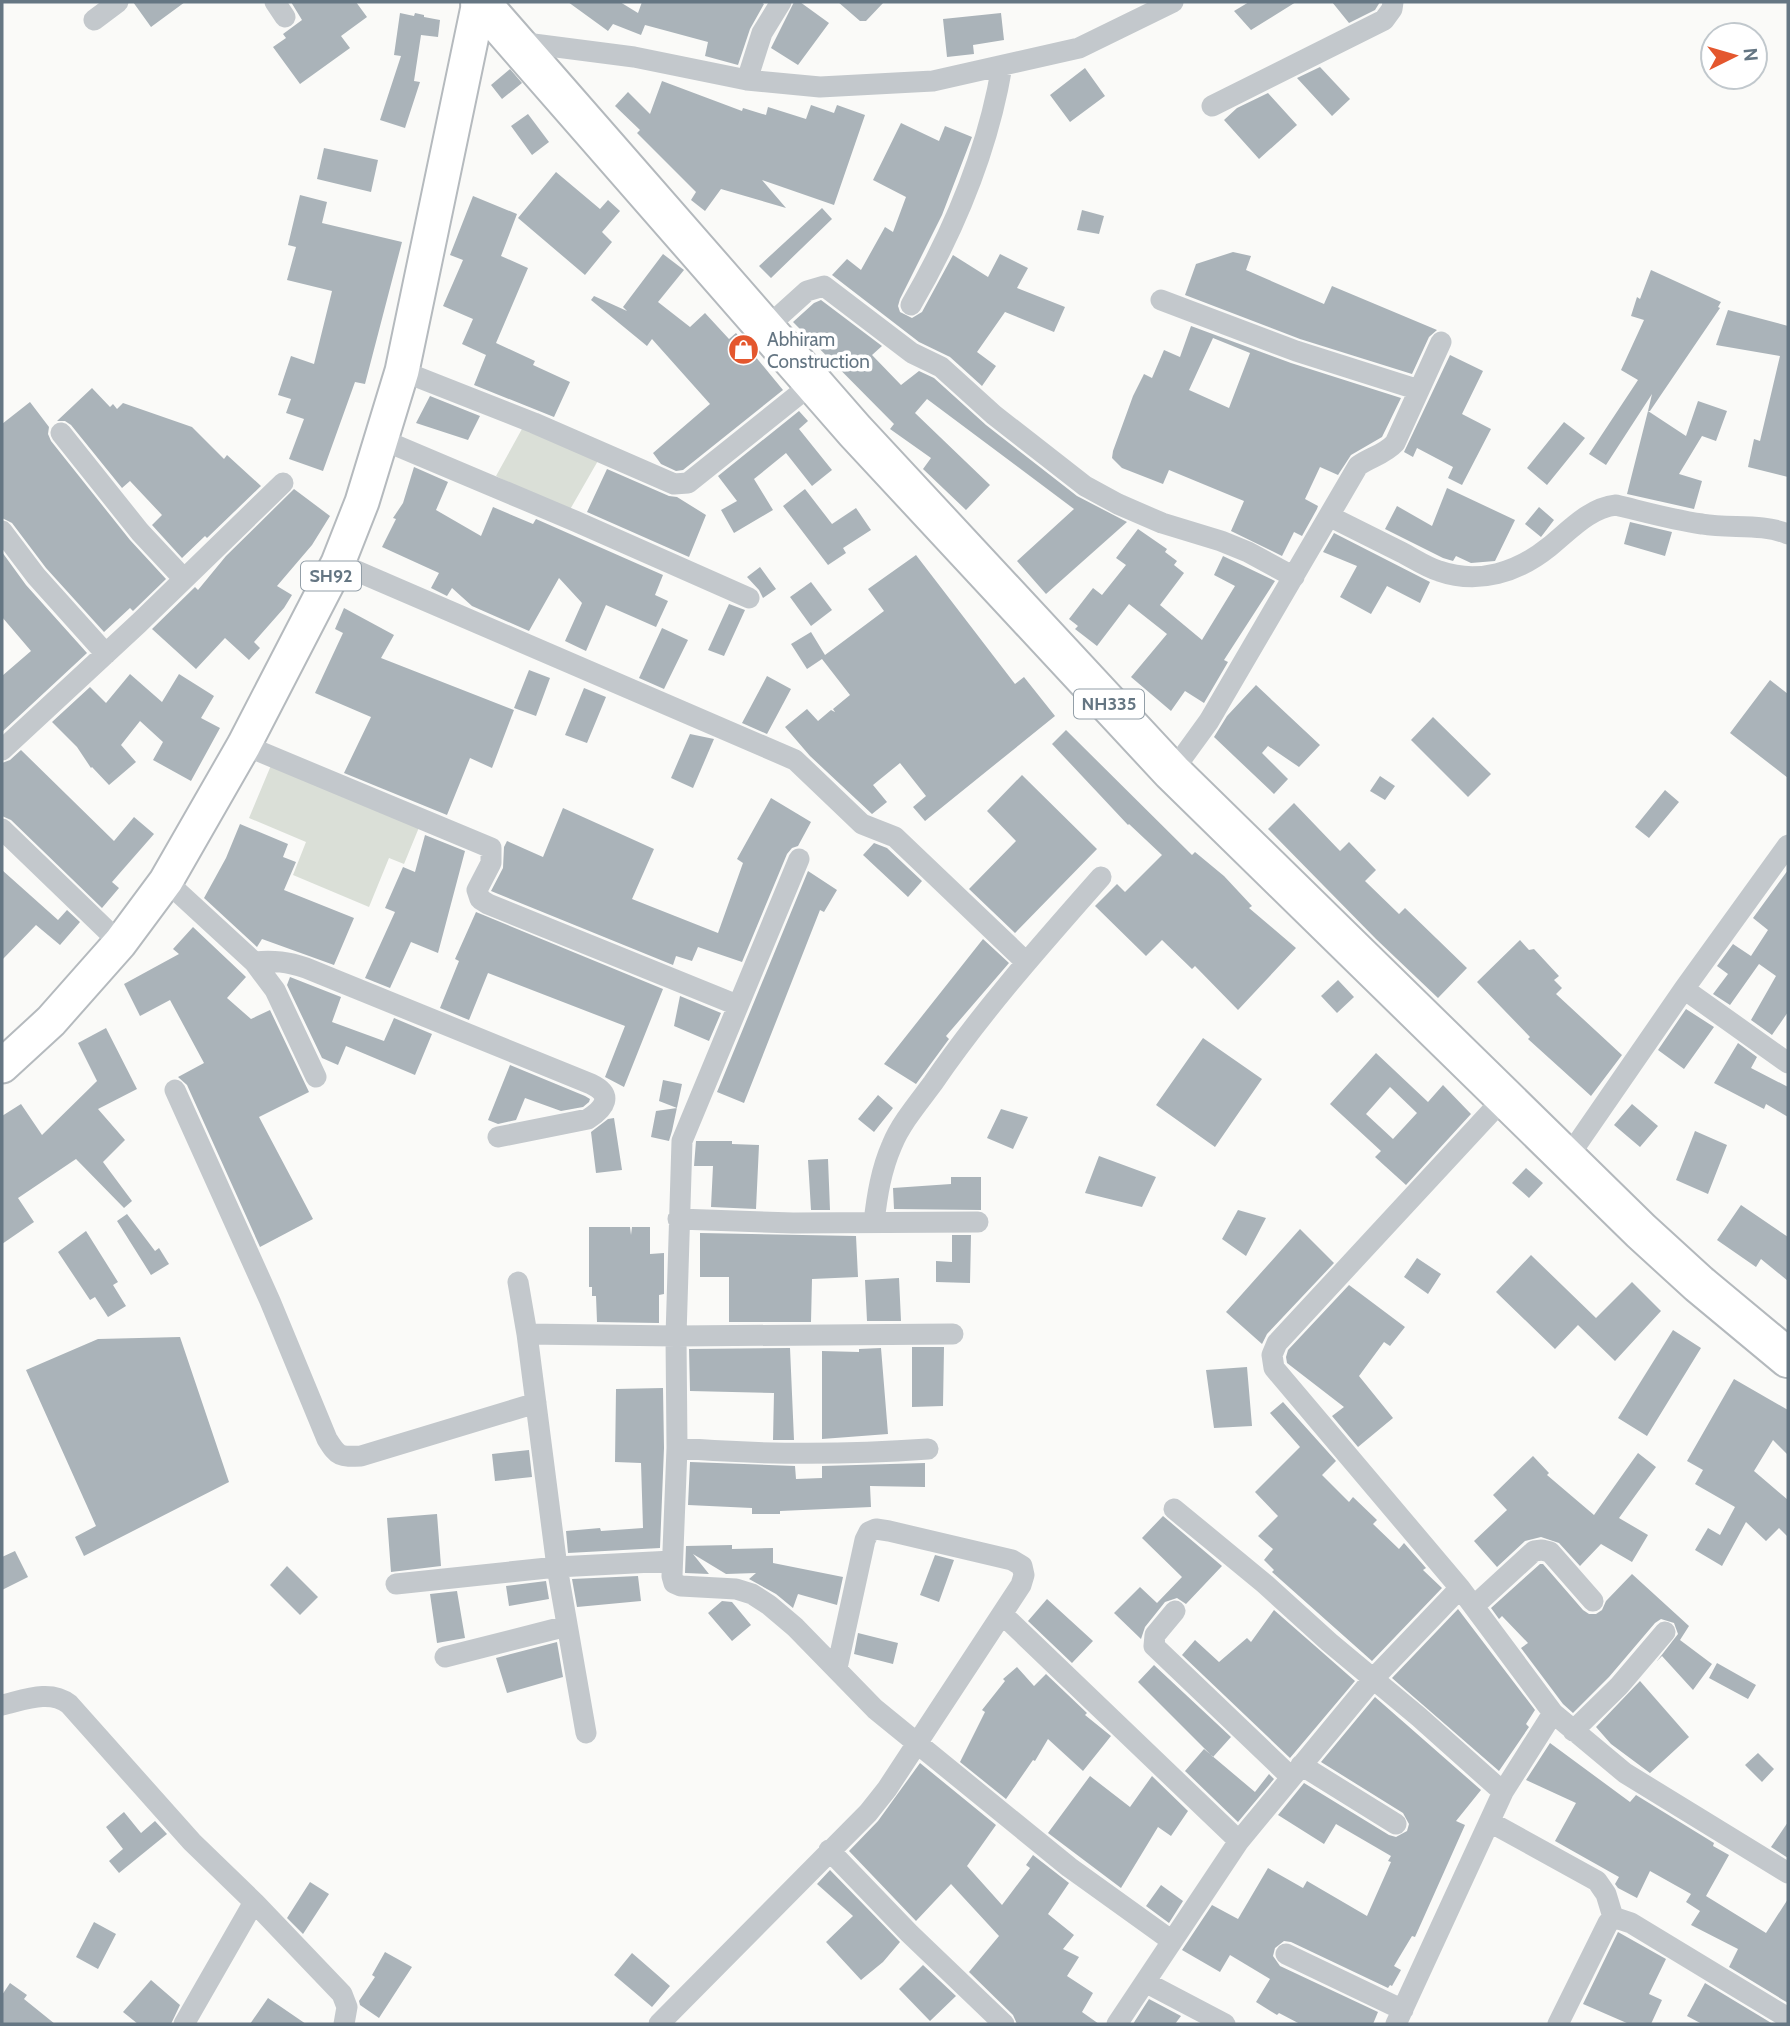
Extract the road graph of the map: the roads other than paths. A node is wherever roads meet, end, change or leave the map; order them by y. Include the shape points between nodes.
1 (118, 2) edge
2 (479, 2) edge
3 (781, 2) edge
4 (1173, 2) edge
5 (1393, 2) edge
6 (94, 20) dead end
7 (514, 42) junction
8 (1002, 65) junction
9 (747, 80) junction
10 (1212, 106) dead end
11 (1161, 300) dead end
12 (911, 305) dead end
13 (766, 328) junction
14 (1441, 342) dead end
15 (402, 372) junction
16 (813, 383) junction
17 (1419, 390) junction
18 (61, 433) dead end
19 (383, 440) junction
20 (283, 483) dead end
21 (1329, 516) junction
22 (2, 531) edge
23 (1788, 534) edge
24 (338, 563) junction
25 (1294, 577) junction
26 (184, 579) junction
27 (749, 598) dead end
28 (106, 654) junction
29 (244, 745) junction
30 (2, 750) edge
31 (1172, 772) junction
32 (2, 829) edge
33 (1788, 845) edge
34 (799, 859) dead end
35 (1101, 877) dead end
36 (166, 881) junction
37 (120, 943) junction
38 (254, 962) junction
39 (1026, 962) junction
40 (1684, 989) junction
41 (737, 1005) junction
42 (1788, 1062) edge
43 (2, 1066) edge
44 (316, 1077) dead end
45 (175, 1090) dead end
46 (1504, 1098) junction
47 (498, 1137) dead end
48 (1566, 1160) junction
49 (678, 1219) junction
50 (874, 1222) junction
51 (978, 1222) dead end
52 (517, 1282) dead end
53 (527, 1334) junction
54 (953, 1334) dead end
55 (676, 1336) junction
56 (1788, 1358) edge
57 (536, 1402) junction
58 (677, 1448) junction
59 (928, 1449) dead end
60 (1174, 1509) dead end
61 (672, 1562) junction
62 (557, 1567) junction
63 (396, 1584) dead end
64 (1460, 1588) junction
65 (1593, 1601) dead end
66 (1474, 1606) junction
67 (1175, 1611) dead end
68 (1002, 1614) junction
69 (567, 1626) junction
70 (1665, 1632) dead end
71 (445, 1657) dead end
72 (837, 1668) junction
73 (1373, 1679) junction
74 (2, 1705) edge
75 (1553, 1713) junction
76 (1573, 1731) junction
77 (586, 1732) dead end
78 (919, 1744) junction
79 (1296, 1771) junction
80 (1503, 1792) junction
81 (1490, 1822) junction
82 (1396, 1824) dead end
83 (1239, 1841) junction
84 (829, 1850) junction
85 (1788, 1873) edge
86 (254, 1902) junction
87 (1613, 1917) junction
88 (1172, 1941) junction
89 (1286, 1954) dead end
90 (1145, 1982) junction
91 (1400, 2017) edge
92 (1788, 2018) edge
93 (184, 2024) edge
94 (344, 2024) edge
95 (659, 2024) edge
96 (1003, 2024) edge
97 (1116, 2024) edge
98 (1225, 2024) edge
99 (1558, 2024) edge

1 - 6 street
2 - 7 highway, NH335
2 - 15 main road, SH92
3 - 9 street via 762,33
4 - 8 street via 1079,48
5 - 10 street via 1384,20
7 - 9 street via 634,57
7 - 13 highway, NH335
8 - 9 street via 933,81 820,86
8 - 12 street via 995,105 970,180 931,271
11 - 17 street via 1296,351
13 - 16 highway, NH335
13 - 25 street via 807,291 824,286 912,354 941,367 1086,486 1162,523 1248,552
14 - 17 street
15 - 16 street via 674,484 688,483
15 - 19 main road, SH92
16 - 31 highway, NH335
17 - 21 street via 1395,443 1358,466
18 - 26 street
19 - 24 main road, SH92
19 - 27 street
20 - 26 street
21 - 23 street via 1439,571 1462,576 1492,576 1517,568 1603,506
21 - 25 street
22 - 28 street
24 - 29 main road, SH92
24 - 39 street via 795,760 862,824 895,837
25 - 31 street via 1209,721
26 - 28 street
28 - 30 street
29 - 36 main road, SH92
29 - 41 street via 491,848 491,863 477,890 488,904
31 - 46 highway, NH335
32 - 37 street
33 - 40 street
34 - 41 street
35 - 39 street
36 - 37 main road, SH92
36 - 38 street
37 - 43 main road, SH92 via 51,1021
38 - 44 street via 275,990
38 - 47 street via 273,960 306,968 592,1083 605,1096 598,1112 587,1119
39 - 50 street via 940,1072 893,1142 878,1189
40 - 42 street
40 - 48 street
41 - 49 street via 682,1141
45 - 57 street via 336,1454 360,1456
46 - 48 highway, NH335
46 - 64 street via 1277,1343 1272,1355 1274,1368
48 - 56 highway, NH335
49 - 50 street
49 - 55 street
50 - 51 street
52 - 53 street
53 - 55 street
53 - 57 street
54 - 55 street
55 - 58 street
57 - 62 street
58 - 59 street via 831,1455
58 - 61 street
60 - 73 street
61 - 62 street
61 - 72 street via 674,1583 752,1594
62 - 63 street
62 - 69 street
64 - 66 street
64 - 73 street
65 - 66 street via 1550,1552 1542,1550 1534,1551
66 - 75 street
67 - 79 street via 1155,1635 1154,1646
68 - 72 street via 1021,1585 1022,1566 876,1529 865,1541
68 - 78 street
68 - 83 street
69 - 71 street
69 - 77 street
70 - 76 street
72 - 78 street via 875,1709
73 - 79 street
73 - 80 street
74 - 86 street via 51,1695 69,1704 183,1833
75 - 76 street
75 - 80 street
76 - 85 street via 1625,1773
78 - 84 street via 868,1813
78 - 88 street via 1069,1867
79 - 82 street
79 - 83 street
80 - 81 street
81 - 87 street via 1597,1881
81 - 91 street
83 - 88 street
84 - 95 street
84 - 96 street
86 - 93 street
86 - 94 street via 341,1994 347,2007
87 - 92 street via 1631,1923
87 - 99 street
88 - 90 street
89 - 91 street
90 - 97 street
90 - 98 street

